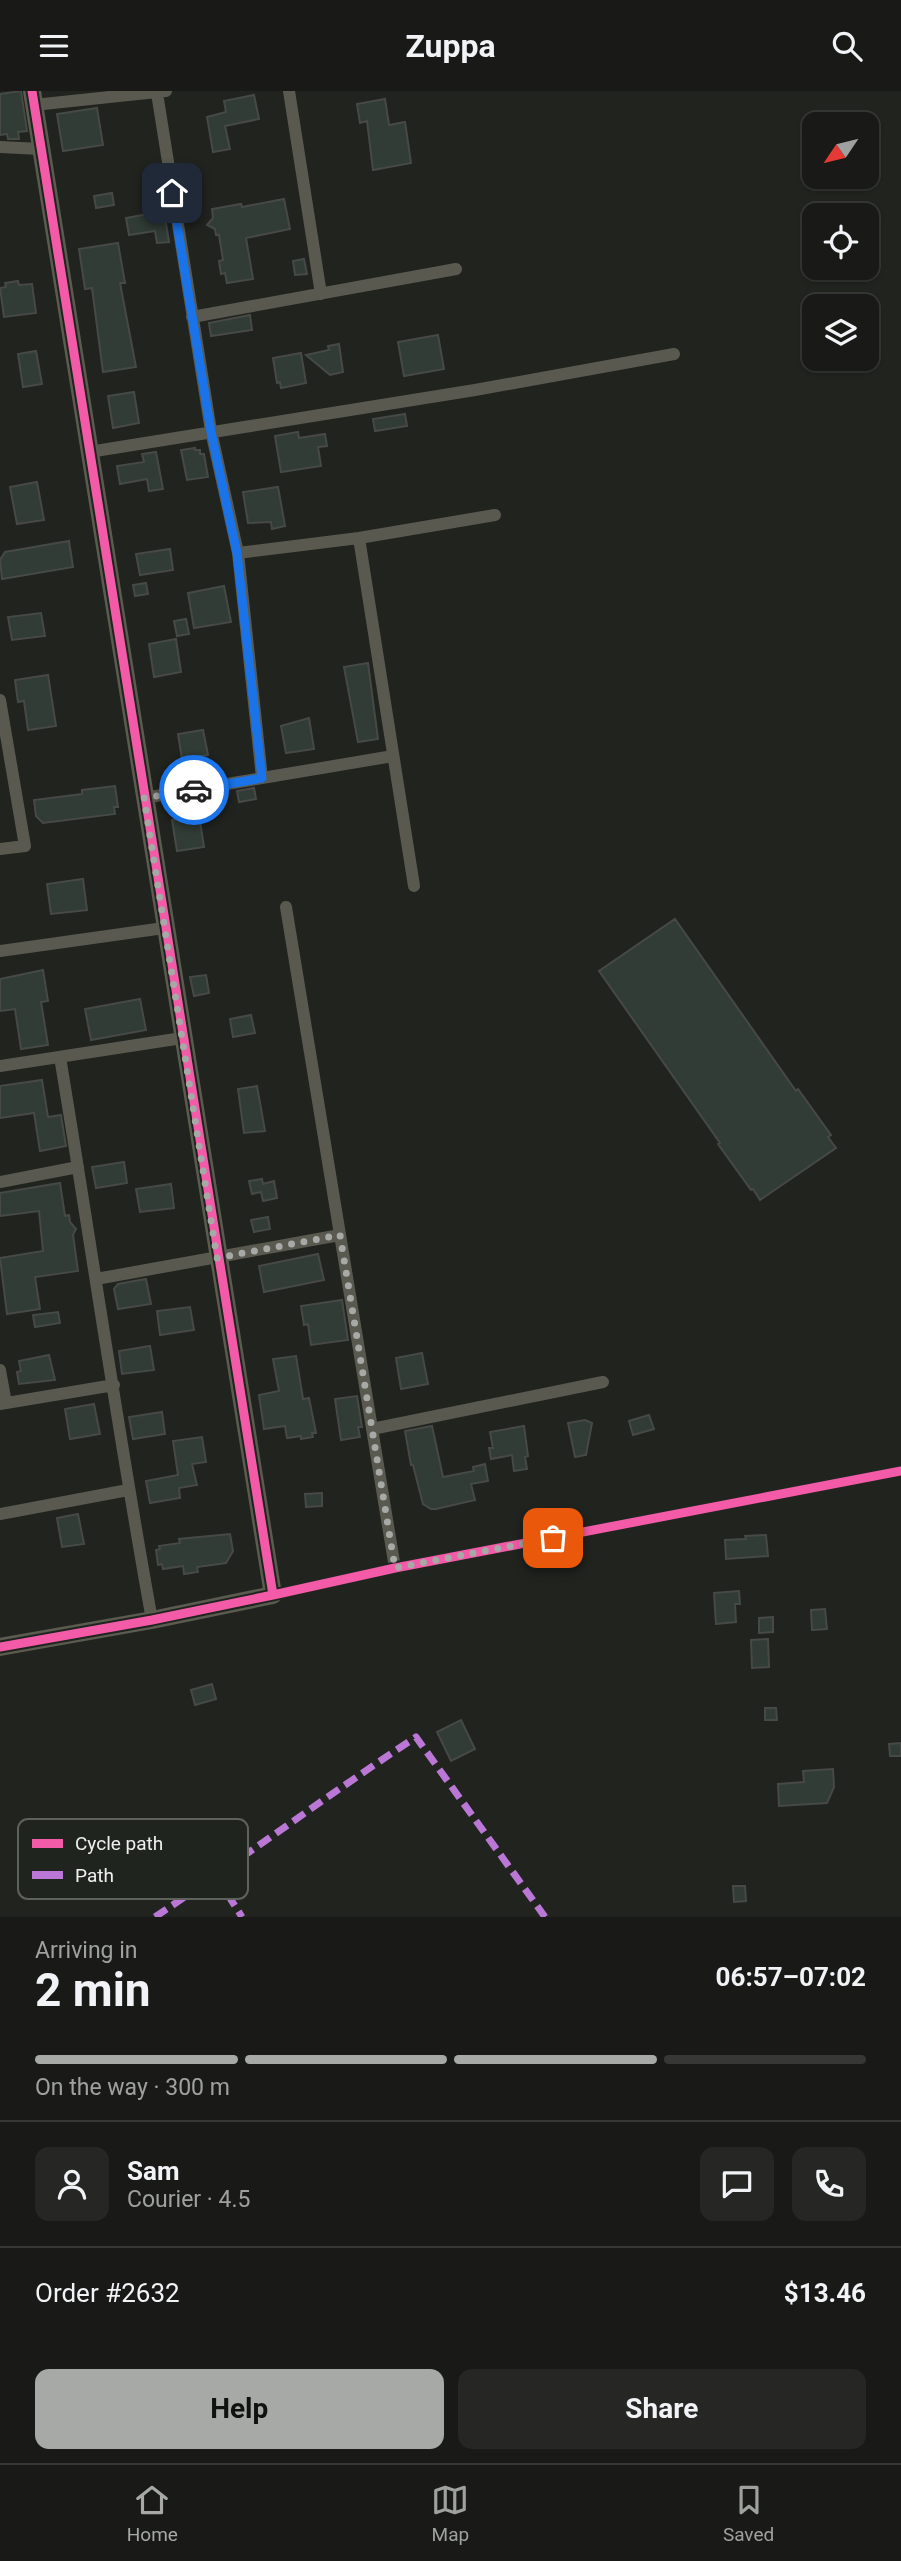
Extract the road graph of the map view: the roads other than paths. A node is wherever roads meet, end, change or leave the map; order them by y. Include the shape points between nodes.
1 (289, 91) edge
2 (162, 92) edge
3 (33, 98) edge
4 (0, 147) edge
5 (41, 149) junction
6 (456, 269) dead end
7 (321, 293) junction
8 (192, 317) junction
9 (674, 354) dead end
10 (211, 432) junction
11 (89, 452) junction
12 (495, 515) dead end
13 (359, 538) junction
14 (237, 553) junction
15 (0, 700) edge
16 (393, 756) junction
17 (262, 778) junction
18 (144, 798) junction
19 (0, 849) edge
20 (414, 886) dead end
21 (286, 907) dead end
22 (164, 928) junction
23 (0, 951) edge
24 (182, 1038) junction
25 (60, 1057) junction
26 (0, 1066) edge
27 (78, 1167) junction
28 (0, 1182) edge
29 (340, 1235) junction
30 (217, 1258) junction
31 (96, 1279) junction
32 (0, 1370) edge
33 (603, 1382) dead end
34 (114, 1385) junction
35 (3, 1404) edge
36 (372, 1429) junction
37 (901, 1471) edge
38 (128, 1490) junction
39 (0, 1514) edge
40 (395, 1568) junction
41 (273, 1595) junction
42 (152, 1620) junction
43 (0, 1647) edge

1 - 7 street
2 - 3 street
2 - 8 street
3 - 5 street
4 - 5 street
5 - 11 street
6 - 7 street
7 - 8 street
8 - 10 street
9 - 10 street
10 - 11 street
10 - 14 street
11 - 18 street
12 - 13 street
13 - 14 street
13 - 16 street
14 - 17 street
15 - 19 street via 24,846
16 - 17 street
16 - 20 street
17 - 18 street
18 - 22 street
21 - 29 street
22 - 23 street
22 - 24 street
24 - 25 street
24 - 30 street
25 - 26 street
25 - 27 street
27 - 28 street
27 - 31 street
29 - 30 street
29 - 36 street
30 - 31 street
30 - 41 street
31 - 34 street
32 - 35 street
33 - 36 street
34 - 35 street
34 - 38 street
36 - 40 street
37 - 40 street
38 - 39 street
38 - 42 street
40 - 41 street
41 - 42 street
42 - 43 street

